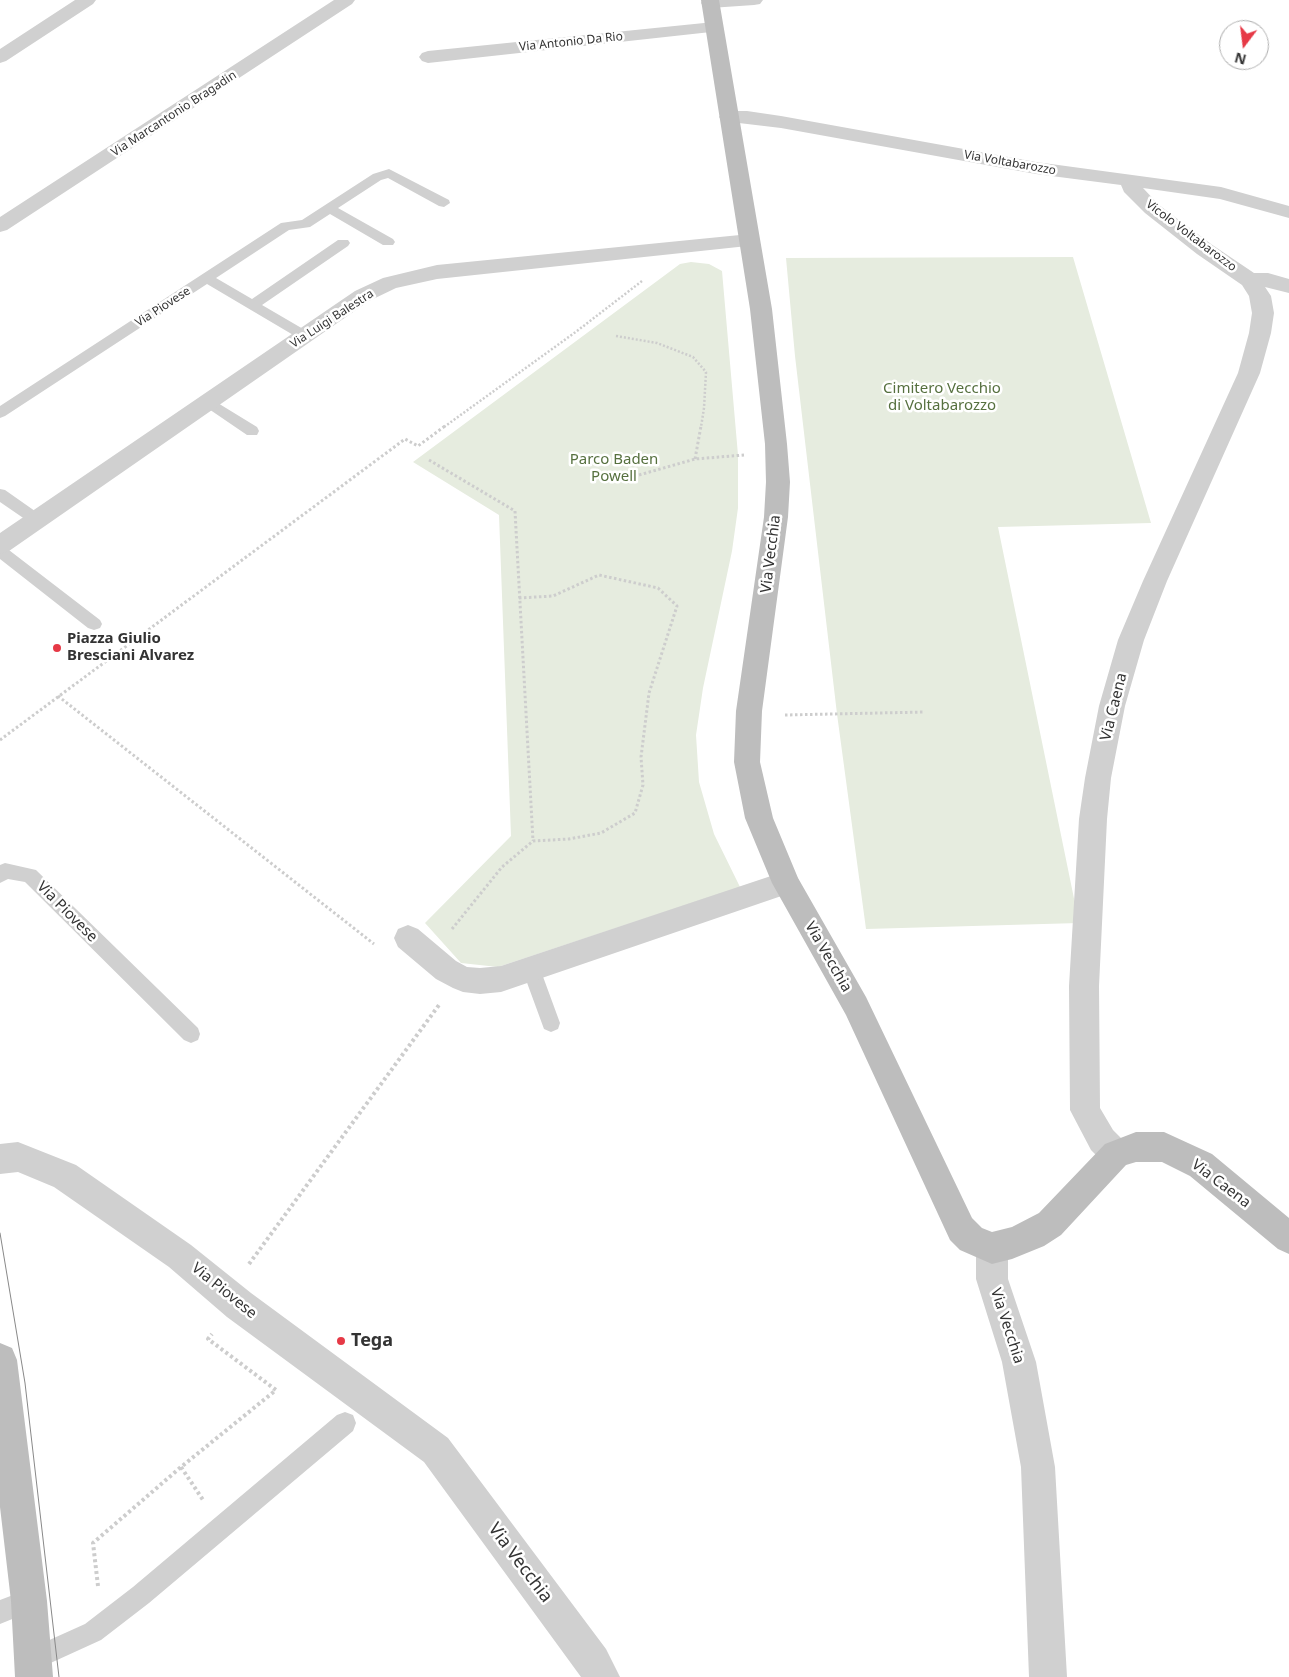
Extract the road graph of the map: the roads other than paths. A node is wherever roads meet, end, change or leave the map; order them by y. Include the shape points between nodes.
1 (87, 0) edge
2 (346, 0) edge
3 (754, 0) edge
4 (710, 2) edge
5 (714, 26) junction
6 (428, 57) dead end
7 (0, 58) edge
8 (729, 117) junction
9 (1131, 181) junction
10 (444, 203) dead end
11 (329, 208) junction
12 (1289, 212) edge
13 (0, 226) edge
14 (750, 240) junction
15 (388, 242) dead end
16 (343, 243) dead end
17 (207, 278) junction
18 (1250, 280) junction
19 (1289, 286) edge
20 (252, 305) junction
21 (305, 336) junction
22 (208, 402) junction
23 (0, 413) edge
24 (252, 432) dead end
25 (0, 494) edge
26 (37, 520) junction
27 (0, 545) edge
28 (0, 551) edge
29 (94, 624) dead end
30 (0, 875) edge
31 (786, 883) junction
32 (408, 938) dead end
33 (532, 969) junction
34 (550, 1023) dead end
35 (191, 1034) dead end
36 (1116, 1154) junction
37 (0, 1159) edge
38 (1289, 1238) edge
39 (992, 1248) junction
40 (0, 1360) edge
41 (346, 1423) dead end
42 (436, 1450) joint
43 (15, 1607) edge
44 (34, 1668) edge
45 (601, 1677) edge
46 (1048, 1677) edge

1 - 7 street
2 - 13 street, Via Marcantonio Bragadin
3 - 4 street
4 - 5 street
5 - 6 street, Via Antonio Da Rio
5 - 8 street
8 - 9 street, Via Voltabarozzo via 747,116 1036,168
8 - 14 street
9 - 12 street, Via Voltabarozzo via 1221,193
9 - 18 street, Vicolo Voltabarozzo via 1131,188 1152,209
10 - 11 lane, Via Piovese via 389,173 377,177
11 - 15 lane
11 - 17 lane, Via Piovese via 305,224 286,226
14 - 21 street, Via Luigi Balestra via 412,277 362,296
14 - 31 street, Via Vecchia via 761,309 778,482 770,573 749,711 748,762 760,818
16 - 20 lane
17 - 20 lane
17 - 23 lane, Via Piovese
18 - 19 street, Vicolo Voltabarozzo via 1268,280
18 - 36 street, Via Caena via 1260,296 1263,314 1249,373 1131,640 1112,706 1098,778 1085,976 1084,1103 1102,1140
20 - 21 lane
21 - 22 street, Via Luigi Balestra
22 - 24 lane
22 - 26 street, Via Luigi Balestra
25 - 26 lane
26 - 27 street, Via Luigi Balestra
28 - 29 lane
30 - 35 lane, Via Piovese via 5,871 30,875
31 - 33 street
31 - 39 street, Via Vecchia via 856,1006 961,1229 971,1239
32 - 33 street via 446,970 463,979 501,979
33 - 34 lane
36 - 38 street, Via Caena via 1136,1147 1164,1148 1201,1165
36 - 39 street, Via Caena via 1050,1224 1033,1235
37 - 42 street, Via Piovese via 18,1157 65,1176 180,1256 224,1293
39 - 46 street, Via Vecchia via 992,1279 1019,1362 1038,1467
40 - 43 street
41 - 44 lane via 141,1595 93,1632
42 - 45 street, Via Vecchia
43 - 44 street

